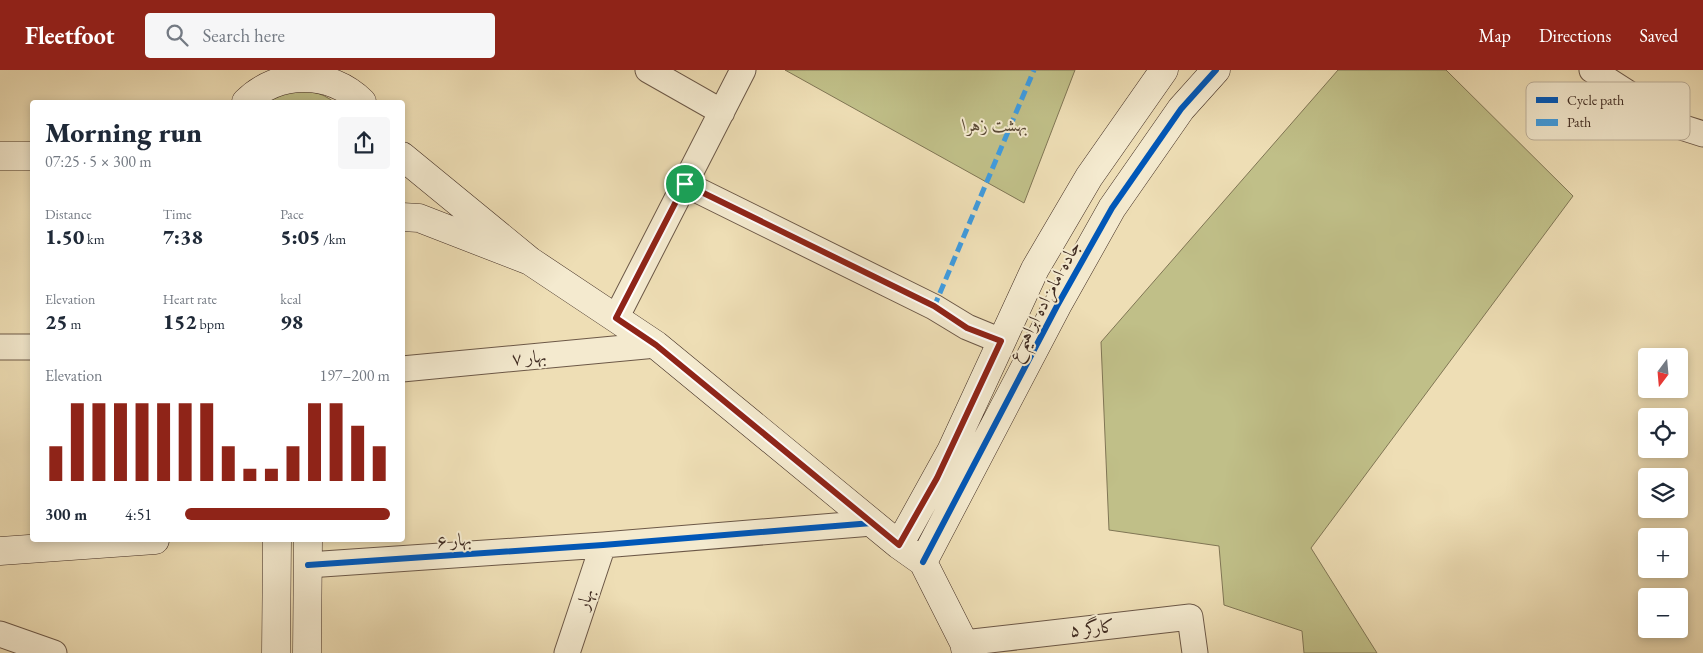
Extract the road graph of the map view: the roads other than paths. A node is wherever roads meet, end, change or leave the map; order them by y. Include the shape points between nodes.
1 (648, 70) edge
2 (743, 70) edge
3 (1164, 70) edge
4 (1216, 70) edge
5 (1592, 70) edge
6 (1611, 82) edge
7 (258, 87) edge
8 (351, 88) edge
9 (722, 112) junction
10 (1690, 130) edge
11 (1703, 134) edge
12 (0, 156) edge
13 (30, 156) edge
14 (405, 158) edge
15 (685, 184) junction
16 (405, 217) edge
17 (530, 261) junction
18 (616, 318) junction
19 (1001, 341) junction
20 (656, 345) junction
21 (30, 346) edge
22 (0, 347) edge
23 (405, 369) edge
24 (872, 523) junction
25 (101, 542) edge
26 (277, 542) edge
27 (603, 545) junction
28 (899, 545) junction
29 (0, 550) edge
30 (308, 552) edge
31 (923, 562) junction
32 (0, 634) edge
33 (965, 648) edge
34 (54, 653) edge
35 (276, 653) edge
36 (307, 653) edge
37 (567, 653) edge
38 (1195, 653) edge

1 - 9 street
2 - 9 street
3 - 19 street, جاده امامزاده ابراهیم ع via 1090,177 1035,269
4 - 31 street, جاده امامزاده ابراهیم ع via 1181,109 1112,208
5 - 6 street
7 - 8 street via 277,78 307,73 336,80
9 - 15 street
10 - 11 street
12 - 13 street
14 - 17 street
15 - 18 street
15 - 19 street via 934,306 967,328
16 - 17 street via 419,218
17 - 18 street
18 - 20 street
19 - 28 street, جاده امامزاده ابراهیم ع via 937,478
20 - 23 street, بهار ۷
20 - 24 street
21 - 22 street
24 - 27 street, بهار ۶
24 - 28 street
25 - 29 street
26 - 35 street
27 - 30 street, بهار ۶
27 - 37 street, بهار
28 - 31 street
30 - 36 street
31 - 33 street
32 - 34 street
33 - 38 street, کارگر ۵ via 1190,617

